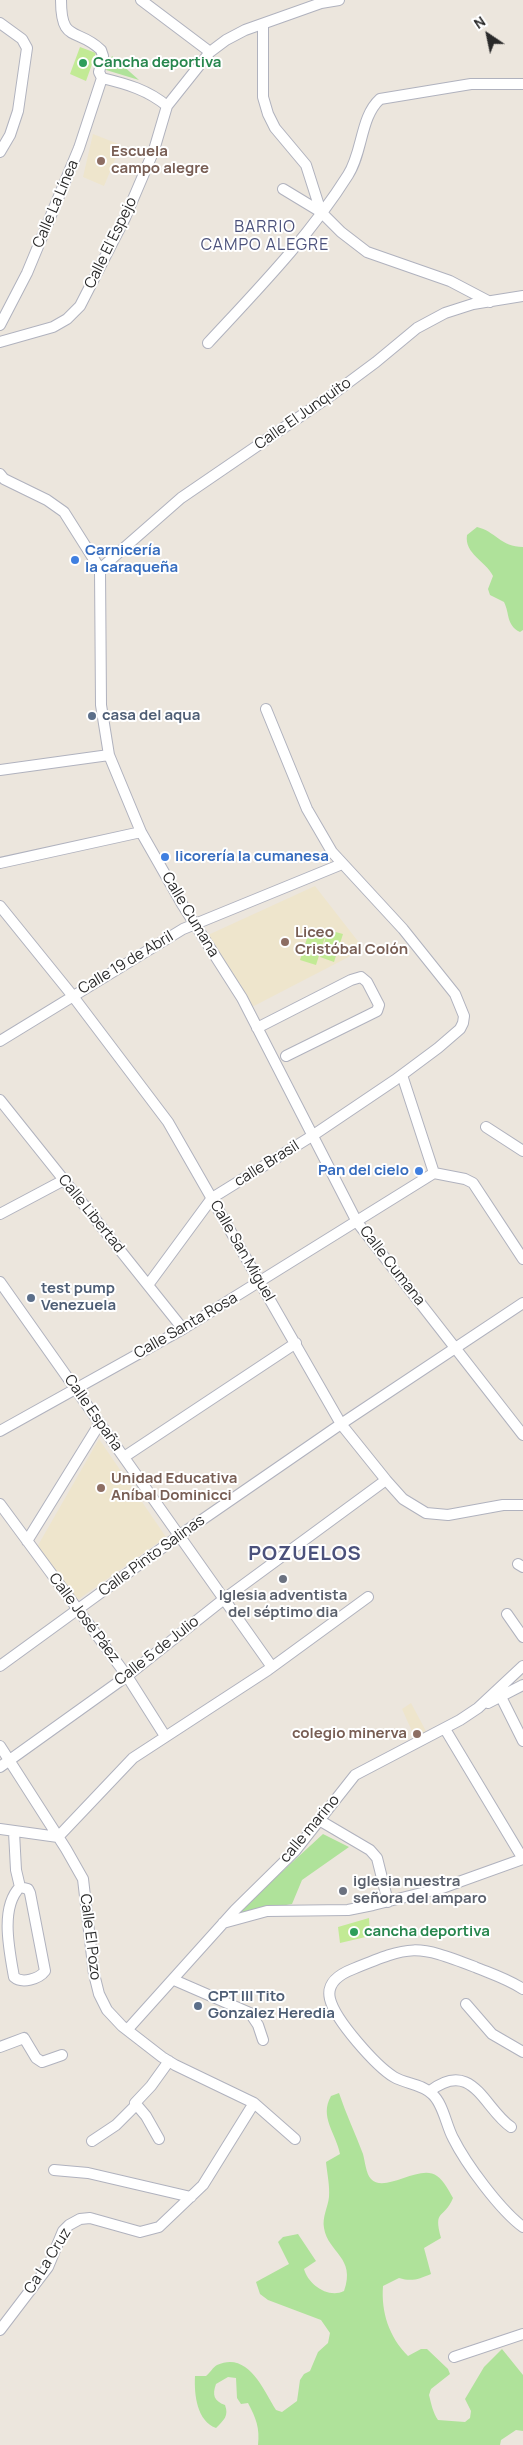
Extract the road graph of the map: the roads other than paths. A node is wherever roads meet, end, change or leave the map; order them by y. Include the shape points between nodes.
1 (61, 0) edge
2 (142, 0) edge
3 (339, 0) edge
4 (0, 23) edge
5 (263, 26) junction
6 (210, 52) junction
7 (102, 78) junction
8 (523, 84) edge
9 (167, 106) junction
10 (0, 152) edge
11 (283, 188) dead end
12 (321, 212) junction
13 (523, 296) edge
14 (490, 302) junction
15 (0, 325) edge
16 (0, 342) edge
17 (208, 343) dead end
18 (0, 474) edge
19 (100, 569) junction
20 (266, 709) dead end
21 (109, 755) junction
22 (0, 770) edge
23 (141, 832) junction
24 (0, 863) edge
25 (342, 864) junction
26 (0, 906) edge
27 (195, 924) junction
28 (72, 995) junction
29 (257, 1028) junction
30 (0, 1041) edge
31 (286, 1056) dead end
32 (402, 1075) junction
33 (0, 1100) edge
34 (486, 1127) dead end
35 (312, 1136) junction
36 (523, 1151) edge
37 (434, 1173) junction
38 (64, 1180) junction
39 (212, 1198) junction
40 (0, 1214) edge
41 (357, 1222) junction
42 (523, 1259) edge
43 (0, 1282) edge
44 (261, 1282) junction
45 (148, 1285) junction
46 (523, 1303) edge
47 (183, 1329) junction
48 (296, 1343) junction
49 (455, 1347) junction
50 (76, 1388) junction
51 (100, 1422) junction
52 (340, 1424) junction
53 (0, 1431) edge
54 (523, 1434) edge
55 (124, 1457) junction
56 (386, 1480) junction
57 (0, 1504) edge
58 (523, 1505) edge
59 (180, 1535) junction
60 (27, 1541) junction
61 (368, 1597) dead end
62 (224, 1599) junction
63 (78, 1611) junction
64 (507, 1614) dead end
65 (523, 1637) edge
66 (0, 1666) edge
67 (272, 1666) junction
68 (523, 1666) edge
69 (127, 1676) junction
70 (523, 1685) edge
71 (501, 1697) junction
72 (478, 1708) junction
73 (445, 1729) junction
74 (165, 1736) junction
75 (523, 1741) edge
76 (0, 1746) edge
77 (10, 1760) junction
78 (0, 1767) edge
79 (318, 1820) junction
80 (0, 1829) edge
81 (14, 1832) junction
82 (58, 1837) junction
83 (523, 1859) edge
84 (20, 1888) junction
85 (388, 1902) junction
86 (223, 1923) junction
87 (174, 1980) junction
88 (523, 1989) edge
89 (466, 2004) dead end
90 (128, 2029) junction
91 (263, 2040) dead end
92 (0, 2047) edge
93 (523, 2052) edge
94 (62, 2055) dead end
95 (169, 2061) junction
96 (430, 2092) junction
97 (254, 2102) junction
98 (136, 2105) junction
99 (511, 2127) dead end
100 (159, 2139) dead end
101 (294, 2139) dead end
102 (92, 2141) dead end
103 (54, 2170) dead end
104 (191, 2197) junction
105 (523, 2227) edge
106 (0, 2330) edge
107 (523, 2334) edge
108 (454, 2357) dead end

1 - 7 street, Calle La Línea via 61,16 66,28 101,50 103,56 99,72
2 - 6 street
3 - 5 street via 321,3
4 - 10 street via 22,39 27,48 18,111
5 - 6 street via 244,30
5 - 12 street via 263,97 268,114 275,128 306,165
6 - 9 street
7 - 9 street via 150,93
7 - 15 street, Calle La Línea via 75,157 27,272
8 - 12 street via 471,84 380,99 372,107 356,161
9 - 16 street, Calle El Espejo via 154,150 125,218 80,306 53,327
11 - 12 street
12 - 14 street via 367,252 450,281
12 - 17 street via 271,276
13 - 14 street, Calle El Junquito
14 - 19 street, Calle El Junquito via 445,313 417,328 333,394 181,498
18 - 19 street via 64,512
19 - 21 street, Calle Cumana via 101,705
20 - 25 street, calle Brasil via 307,810
21 - 22 street
21 - 23 street, Calle Cumana
23 - 24 street
23 - 27 street, Calle Cumana
25 - 27 street, Calle 19 de Abril
25 - 32 street, calle Brasil via 403,929 455,994 464,1016 460,1029
26 - 28 street, Calle San Miguel
27 - 28 street, Calle 19 de Abril
27 - 29 street, Calle Cumana
28 - 30 street, Calle 19 de Abril
28 - 39 street, Calle San Miguel via 168,1122
29 - 31 street via 351,980 363,978 380,1009
29 - 35 street, Calle Cumana
32 - 35 street, calle Brasil
32 - 37 street
33 - 38 street, Calle Libertad
34 - 36 street
35 - 39 street, calle Brasil
35 - 41 street, Calle Cumana
37 - 41 street, Calle Santa Rosa
37 - 42 street via 473,1183
38 - 40 street
38 - 45 street, Calle Libertad
39 - 44 street, Calle San Miguel
39 - 45 street, calle Brasil
41 - 44 street, Calle Santa Rosa
41 - 49 street, Calle Cumana
43 - 50 street, Calle España
44 - 47 street, Calle Santa Rosa
44 - 48 street, Calle San Miguel
45 - 47 street, Calle Libertad
46 - 49 street, Calle Pinto Salinas
47 - 50 street, Calle Santa Rosa
48 - 52 street, Calle San Miguel
48 - 55 street
49 - 52 street, Calle Pinto Salinas
49 - 54 street
50 - 51 street, Calle España
50 - 53 street, Calle Santa Rosa
51 - 55 street, Calle España
51 - 60 street
52 - 56 street, Calle San Miguel
52 - 59 street, Calle Pinto Salinas
55 - 59 street, Calle España
56 - 58 street, Calle San Miguel via 403,1499 426,1513 448,1515 503,1504
56 - 62 street, Calle 5 de Julio
57 - 60 street, Calle José Páez
59 - 62 street, Calle España
59 - 63 street, Calle Pinto Salinas
60 - 63 street, Calle José Páez
61 - 67 street
62 - 67 street, Calle España
62 - 69 street, Calle 5 de Julio
63 - 66 street, Calle Pinto Salinas
63 - 69 street, Calle José Páez
64 - 65 street
67 - 74 street
68 - 72 street, calle marino
69 - 74 street, Calle José Páez
69 - 77 street, Calle 5 de Julio
70 - 71 street
71 - 72 street
71 - 75 street
72 - 73 street, calle marino
73 - 79 street, calle marino via 355,1775
73 - 83 street
74 - 82 street via 132,1758
76 - 77 street, Calle El Pozo
77 - 78 street, Calle 5 de Julio
77 - 82 street, Calle El Pozo
79 - 85 street via 370,1850 377,1858
79 - 86 street, calle marino via 295,1850
80 - 81 street
81 - 82 street
81 - 84 street
82 - 90 street, Calle El Pozo via 83,1879 99,1994 107,2010
83 - 85 street via 442,1888
84 - 84 street via 12,1894 4,1917 14,1977 24,1980 38,1977 45,1971 30,1893 28,1889
85 - 86 street via 348,1910 267,1911
86 - 87 street, calle marino
87 - 90 street, calle marino
87 - 91 street via 250,2013
88 - 96 street via 488,1971 426,1950 392,1952 337,1977 329,1998 354,2037 386,2071
89 - 93 street via 492,2034
90 - 95 street, Calle El Pozo
92 - 94 street via 24,2038 42,2062
95 - 97 street, Calle El Pozo
95 - 98 street
96 - 99 street via 448,2081 465,2084 481,2093
96 - 105 street via 437,2100 459,2150 506,2211
97 - 101 street, Calle El Pozo
97 - 104 street, Ca La Cruz via 203,2186
98 - 100 street
98 - 102 street via 116,2125
103 - 104 street via 88,2172
104 - 106 street, Ca La Cruz via 159,2227 149,2231 140,2232 90,2218 69,2225 63,2231 48,2267
107 - 108 street

